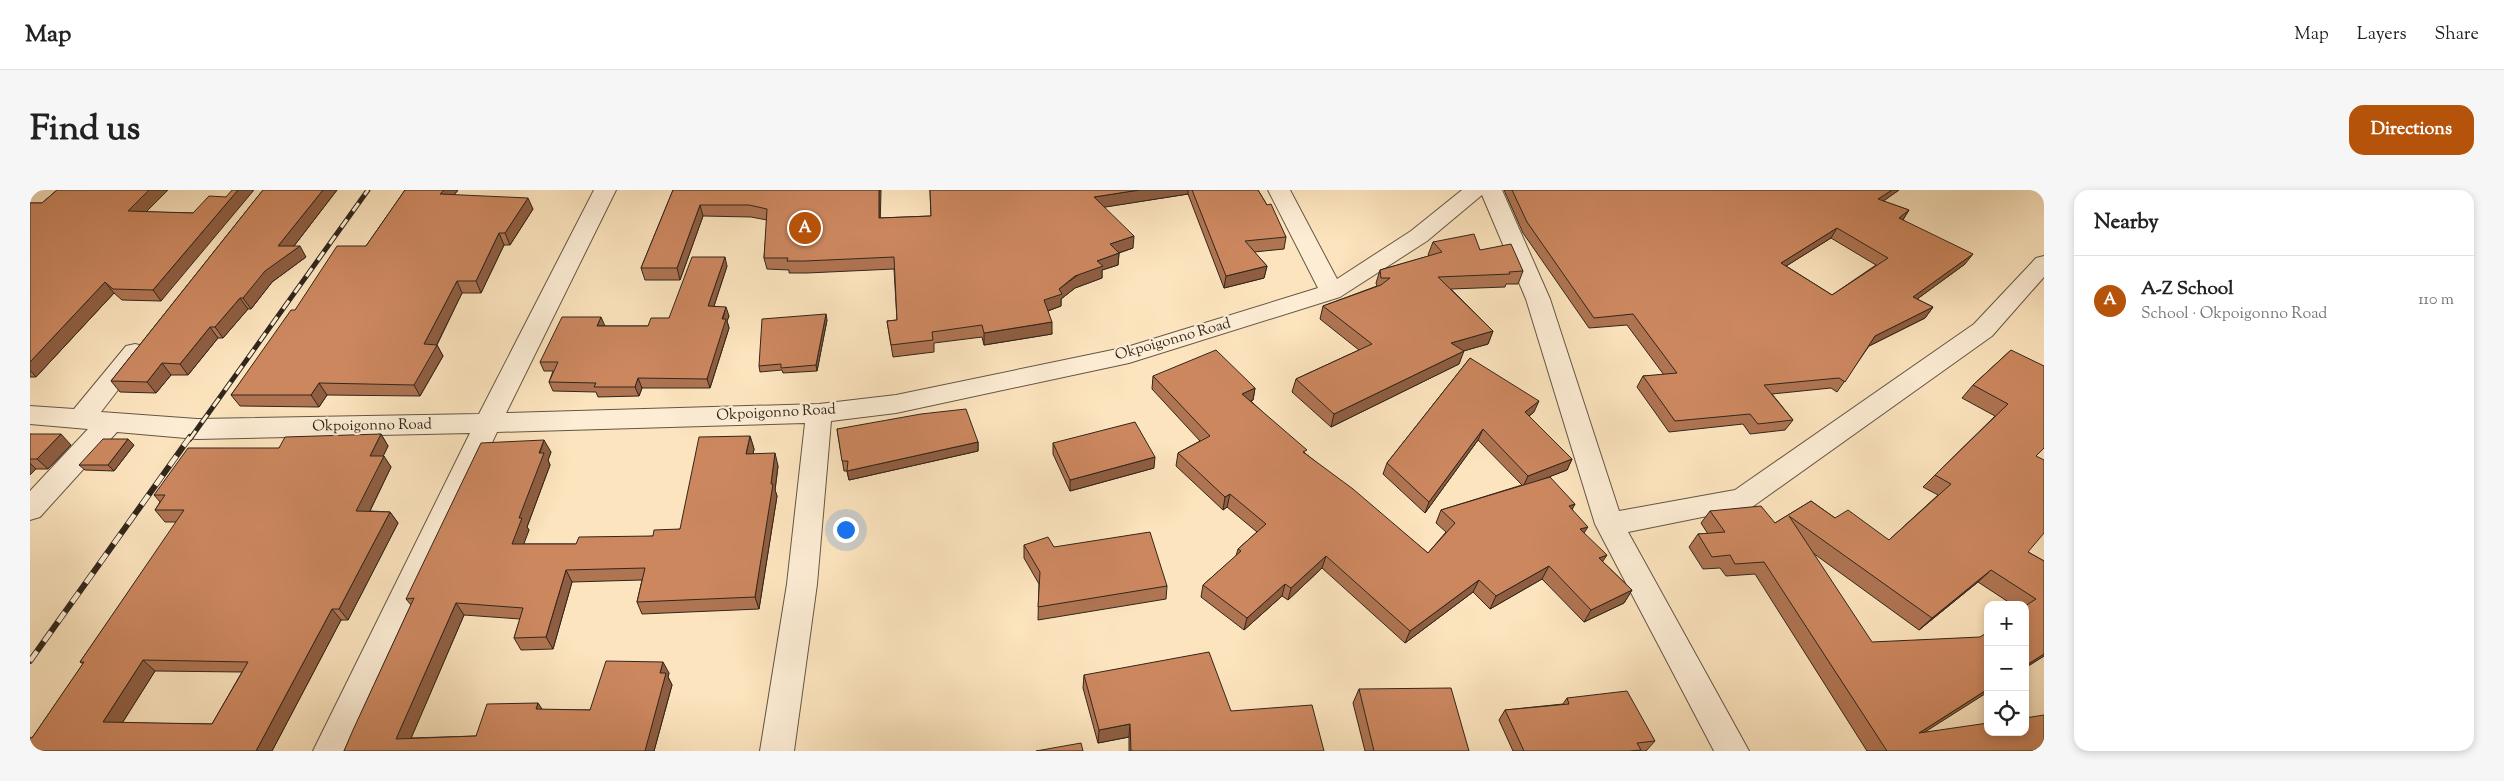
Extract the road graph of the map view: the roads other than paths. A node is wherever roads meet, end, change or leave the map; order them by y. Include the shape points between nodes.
1 (605, 190) edge
2 (1279, 190) edge
3 (1475, 190) edge
4 (1491, 190) edge
5 (2044, 263) edge
6 (1332, 292) junction
7 (149, 335) edge
8 (819, 413) junction
9 (30, 415) edge
10 (81, 419) junction
11 (111, 421) junction
12 (488, 423) junction
13 (30, 509) edge
14 (1609, 524) junction
15 (330, 751) edge
16 (777, 751) edge
17 (1732, 751) edge

1 - 12 street
2 - 6 street
3 - 6 street, Okpoigonno Road via 1419,236
4 - 14 street via 1538,299
5 - 14 street via 1983,330 1742,499
6 - 8 street, Okpoigonno Road via 1129,355 896,404
7 - 10 street
8 - 12 street, Okpoigonno Road
8 - 16 street via 802,584
9 - 10 street, Okpoigonno Road
10 - 11 street, Okpoigonno Road
11 - 12 street, Okpoigonno Road via 197,429
11 - 13 street
12 - 15 street
14 - 17 street

